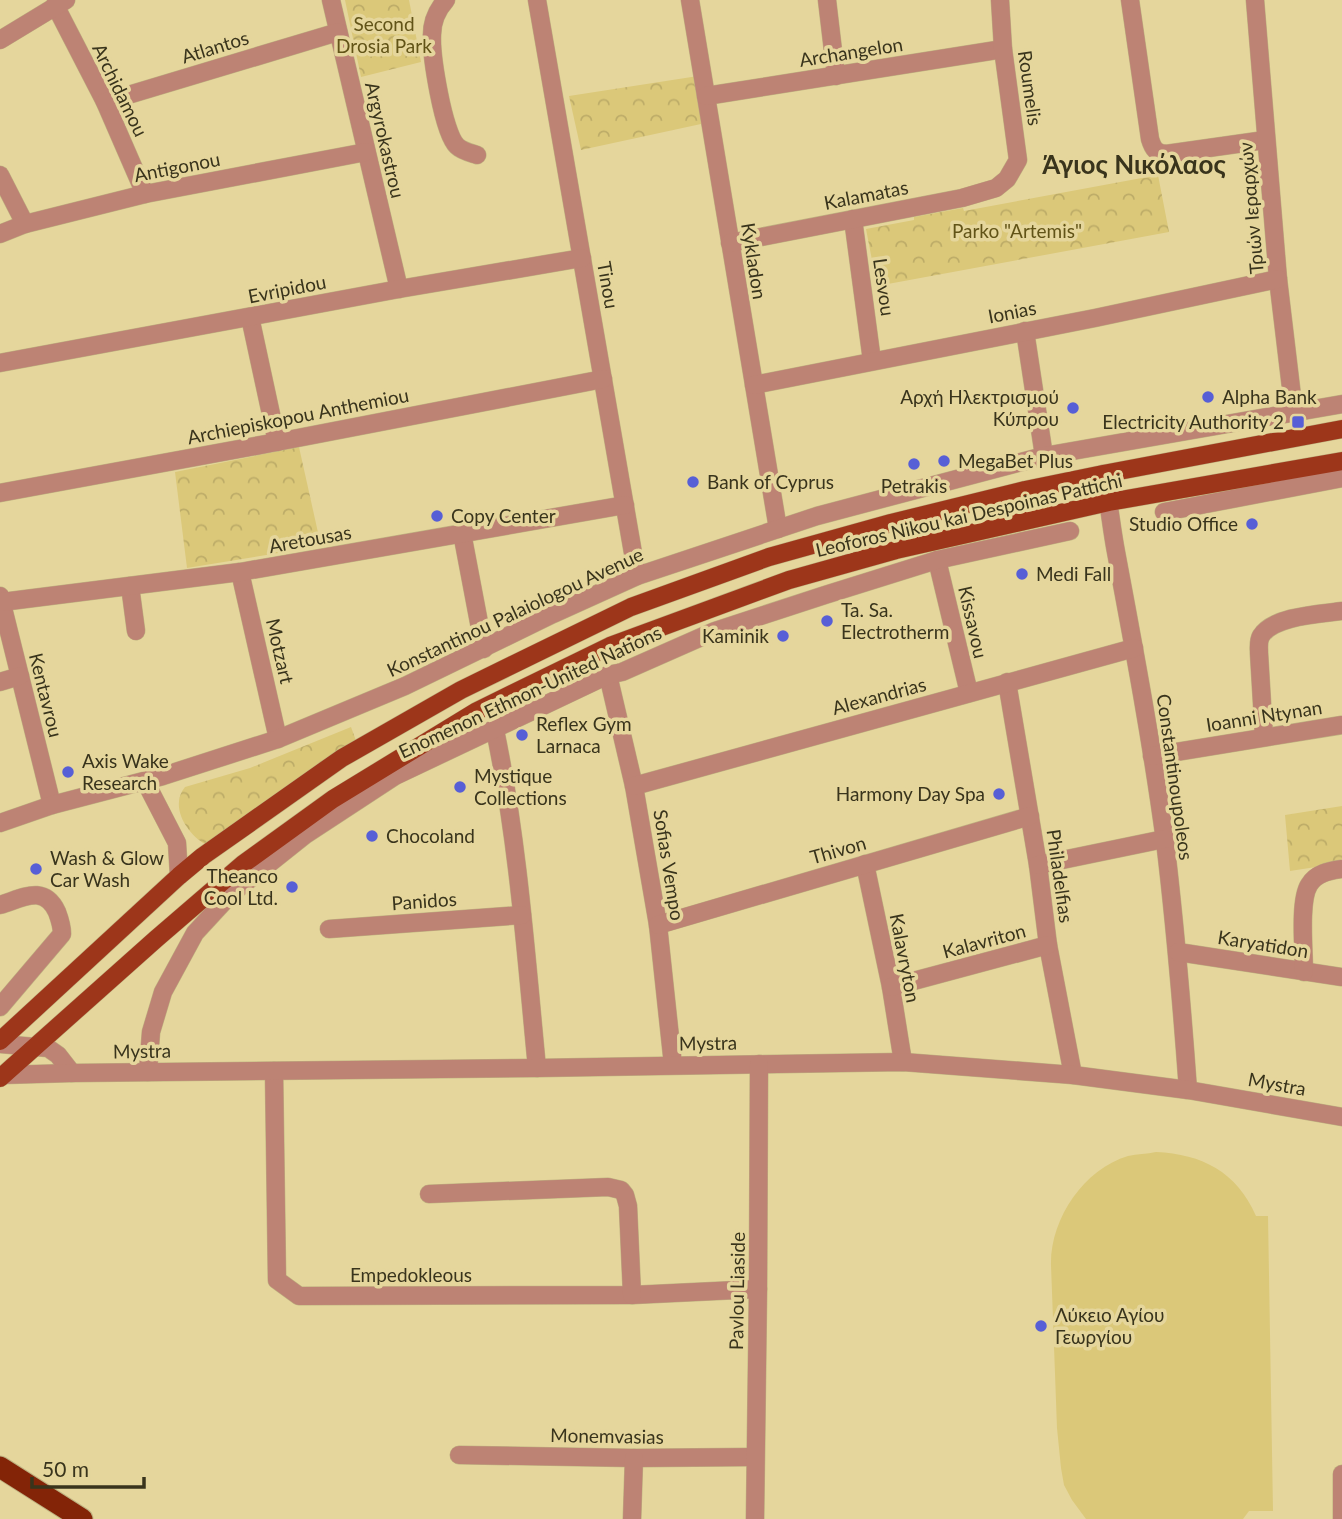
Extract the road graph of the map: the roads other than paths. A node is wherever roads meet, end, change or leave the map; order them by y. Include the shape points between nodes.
1 (331, 0) edge
2 (446, 0) edge
3 (537, 0) edge
4 (690, 0) edge
5 (827, 0) edge
6 (1000, 0) edge
7 (1130, 0) edge
8 (1255, 0) edge
9 (61, 3) edge
10 (338, 32) junction
11 (0, 40) edge
12 (1003, 49) junction
13 (836, 76) junction
14 (706, 96) junction
15 (105, 102) junction
16 (1265, 140) junction
17 (366, 152) junction
18 (477, 155) dead end
19 (0, 175) edge
20 (1007, 179) joint
21 (145, 194) junction
22 (853, 219) junction
23 (24, 224) junction
24 (0, 234) edge
25 (730, 243) junction
26 (582, 258) junction
27 (1278, 279) junction
28 (399, 289) junction
29 (250, 317) junction
30 (1025, 331) junction
31 (872, 361) junction
32 (0, 363) edge
33 (603, 379) junction
34 (754, 385) junction
35 (1342, 404) edge
36 (1294, 413) junction
37 (1342, 429) edge
38 (277, 442) junction
39 (1044, 456) junction
40 (1342, 461) edge
41 (1103, 474) junction
42 (1342, 478) edge
43 (0, 493) edge
44 (1110, 502) junction
45 (625, 505) junction
46 (1164, 512) dead end
47 (778, 528) junction
48 (1070, 531) dead end
49 (462, 533) junction
50 (937, 561) junction
51 (240, 572) junction
52 (637, 576) junction
53 (130, 586) junction
54 (1, 599) edge
55 (1342, 611) edge
56 (136, 631) dead end
57 (1134, 648) junction
58 (484, 649) junction
59 (608, 675) junction
60 (20, 676) junction
61 (0, 682) edge
62 (1007, 682) junction
63 (969, 693) junction
64 (1342, 725) edge
65 (495, 730) junction
66 (1264, 737) junction
67 (278, 739) junction
68 (1152, 755) junction
69 (145, 780) junction
70 (634, 786) junction
71 (52, 805) junction
72 (1030, 816) junction
73 (0, 823) edge
74 (1164, 839) junction
75 (177, 843) junction
76 (203, 856) junction
77 (865, 864) junction
78 (1038, 865) junction
79 (1342, 869) edge
80 (179, 876) junction
81 (0, 905) edge
82 (522, 915) junction
83 (658, 925) junction
84 (329, 929) dead end
85 (1048, 945) junction
86 (1178, 952) junction
87 (1304, 972) junction
88 (1342, 977) edge
89 (891, 987) junction
90 (0, 1007) edge
91 (0, 1042) edge
92 (37, 1046) junction
93 (903, 1062) junction
94 (759, 1064) junction
95 (673, 1065) junction
96 (537, 1068) junction
97 (274, 1070) junction
98 (148, 1072) junction
99 (72, 1073) junction
100 (1073, 1075) junction
101 (1, 1077) edge
102 (1188, 1090) junction
103 (1342, 1117) edge
104 (429, 1194) dead end
105 (758, 1289) junction
106 (632, 1295) junction
107 (459, 1455) dead end
108 (755, 1457) junction
109 (634, 1458) junction
110 (0, 1467) edge
111 (1342, 1474) edge
112 (82, 1519) edge
113 (632, 1519) edge
114 (755, 1519) edge
115 (1342, 1519) edge

1 - 10 street, Argyrokastrou
2 - 18 street via 436,13 432,32 446,124 458,148
3 - 26 street, Tinou
4 - 14 street, Kykladon
5 - 13 street
6 - 12 street, Roumelis
7 - 16 street via 1152,147 1166,155
8 - 16 street, Τριών Ιεραρχών
9 - 11 street
9 - 15 street, Archidamou
10 - 15 street, Atlantos
10 - 17 street, Argyrokastrou
12 - 13 street, Archangelon
12 - 20 street, Roumelis via 1018,160
13 - 14 street, Archangelon
14 - 25 street, Kykladon
15 - 21 street, Archidamou
16 - 27 street, Τριών Ιεραρχών
17 - 21 street, Antigonou
17 - 28 street, Argyrokastrou
19 - 23 street
20 - 22 street, Kalamatas via 982,193
21 - 23 street, Antigonou
22 - 25 street, Kalamatas
22 - 31 street, Lesvou
23 - 24 street, Antigonou
25 - 34 street, Kykladon
26 - 28 street, Evripidou
26 - 33 street, Tinou
27 - 30 street, Ionias
27 - 36 street, Τριών Ιεραρχών
28 - 29 street, Evripidou
29 - 32 street, Evripidou
29 - 38 street
30 - 31 street, Ionias
30 - 39 street
31 - 34 street, Ionias
33 - 38 street, Archiepiskopou Anthemiou
33 - 45 street, Tinou
34 - 47 street, Kykladon
35 - 36 street, Konstantinou Palaiologou Avenue
36 - 39 street, Konstantinou Palaiologou Avenue
37 - 41 main road, Leoforos Nikou kai Despoinas Pattichi
38 - 43 street, Archiepiskopou Anthemiou
39 - 47 street, Konstantinou Palaiologou Avenue
40 - 44 main road, Leoforos Nikou kai Despoinas Pattichi
41 - 44 street, Constantinoupoleos
41 - 76 main road, Leoforos Nikou kai Despoinas Pattichi via 782,554 631,607 461,690 342,758
42 - 46 street
44 - 57 street, Constantinoupoleos via 1112,536
44 - 92 main road, Leoforos Nikou kai Despoinas Pattichi via 896,550 789,580 610,646 477,712 332,799 243,864
45 - 49 street, Aretousas
45 - 52 street, Tinou
47 - 52 street, Konstantinou Palaiologou Avenue
48 - 50 street, Enomenon Ethnon-United Nations
49 - 51 street, Aretousas
49 - 58 street
50 - 59 street, Enomenon Ethnon-United Nations via 715,631
50 - 63 street, Kissavou
51 - 53 street, Aretousas
51 - 67 street, Motzart
52 - 58 street, Konstantinou Palaiologou Avenue
53 - 54 street, Aretousas
53 - 56 street
54 - 60 street, Kentavrou
55 - 66 street via 1283,621 1259,639
57 - 62 street, Alexandrias
57 - 68 street, Constantinoupoleos
58 - 67 street, Konstantinou Palaiologou Avenue
59 - 65 street, Enomenon Ethnon-United Nations
59 - 70 street, Sofias Vempo
60 - 61 street
60 - 71 street, Kentavrou
62 - 63 street, Alexandrias
62 - 72 street, Philadelfias
63 - 70 street, Alexandrias
64 - 66 street, Ioanni Ntynan
65 - 82 street
65 - 98 street, Enomenon Ethnon-United Nations via 396,776 305,835 231,894 195,933 163,992 151,1032
66 - 68 street, Ioanni Ntynan
67 - 69 street, Konstantinou Palaiologou Avenue
68 - 74 street, Constantinoupoleos
69 - 71 street, Konstantinou Palaiologou Avenue
69 - 75 street
70 - 83 street, Sofias Vempo
71 - 73 street, Konstantinou Palaiologou Avenue
72 - 77 street, Thivon
72 - 78 street, Philadelfias
74 - 78 street
74 - 86 street, Constantinoupoleos
75 - 76 street
75 - 80 street
76 - 80 main road, Leoforos Nikou kai Despoinas Pattichi
77 - 83 street, Thivon
77 - 89 street, Kalavryton
78 - 85 street, Philadelfias
79 - 87 street via 1319,875 1304,896
80 - 91 main road, Leoforos Nikou kai Despoinas Pattichi
81 - 90 street via 34,894 45,896 62,924 62,934
82 - 84 street, Panidos
82 - 96 street
83 - 95 street, Sofias Vempo
85 - 89 street, Kalavriton
85 - 100 street, Philadelfias
86 - 87 street, Karyatidon
86 - 102 street, Constantinoupoleos
87 - 88 street, Karyatidon
89 - 93 street, Kalavryton
91 - 92 street
92 - 99 street via 52,1050
92 - 101 main road, Leoforos Nikou kai Despoinas Pattichi
93 - 94 street, Mystra
93 - 100 street, Mystra
94 - 95 street, Mystra
94 - 105 street, Pavlou Liaside
95 - 96 street, Mystra
96 - 97 street, Mystra
97 - 98 street, Mystra
97 - 106 street, Empedokleous via 277,1280 299,1296
98 - 99 street, Mystra
99 - 101 street, Mystra
100 - 102 street, Mystra
102 - 103 street, Mystra
104 - 106 street via 621,1190 628,1206
105 - 106 street, Empedokleous
105 - 108 street, Pavlou Liaside
107 - 109 street, Monemvasias
108 - 109 street, Monemvasias
108 - 114 street, Pavlou Liaside
109 - 113 street
110 - 112 highway
111 - 115 street

